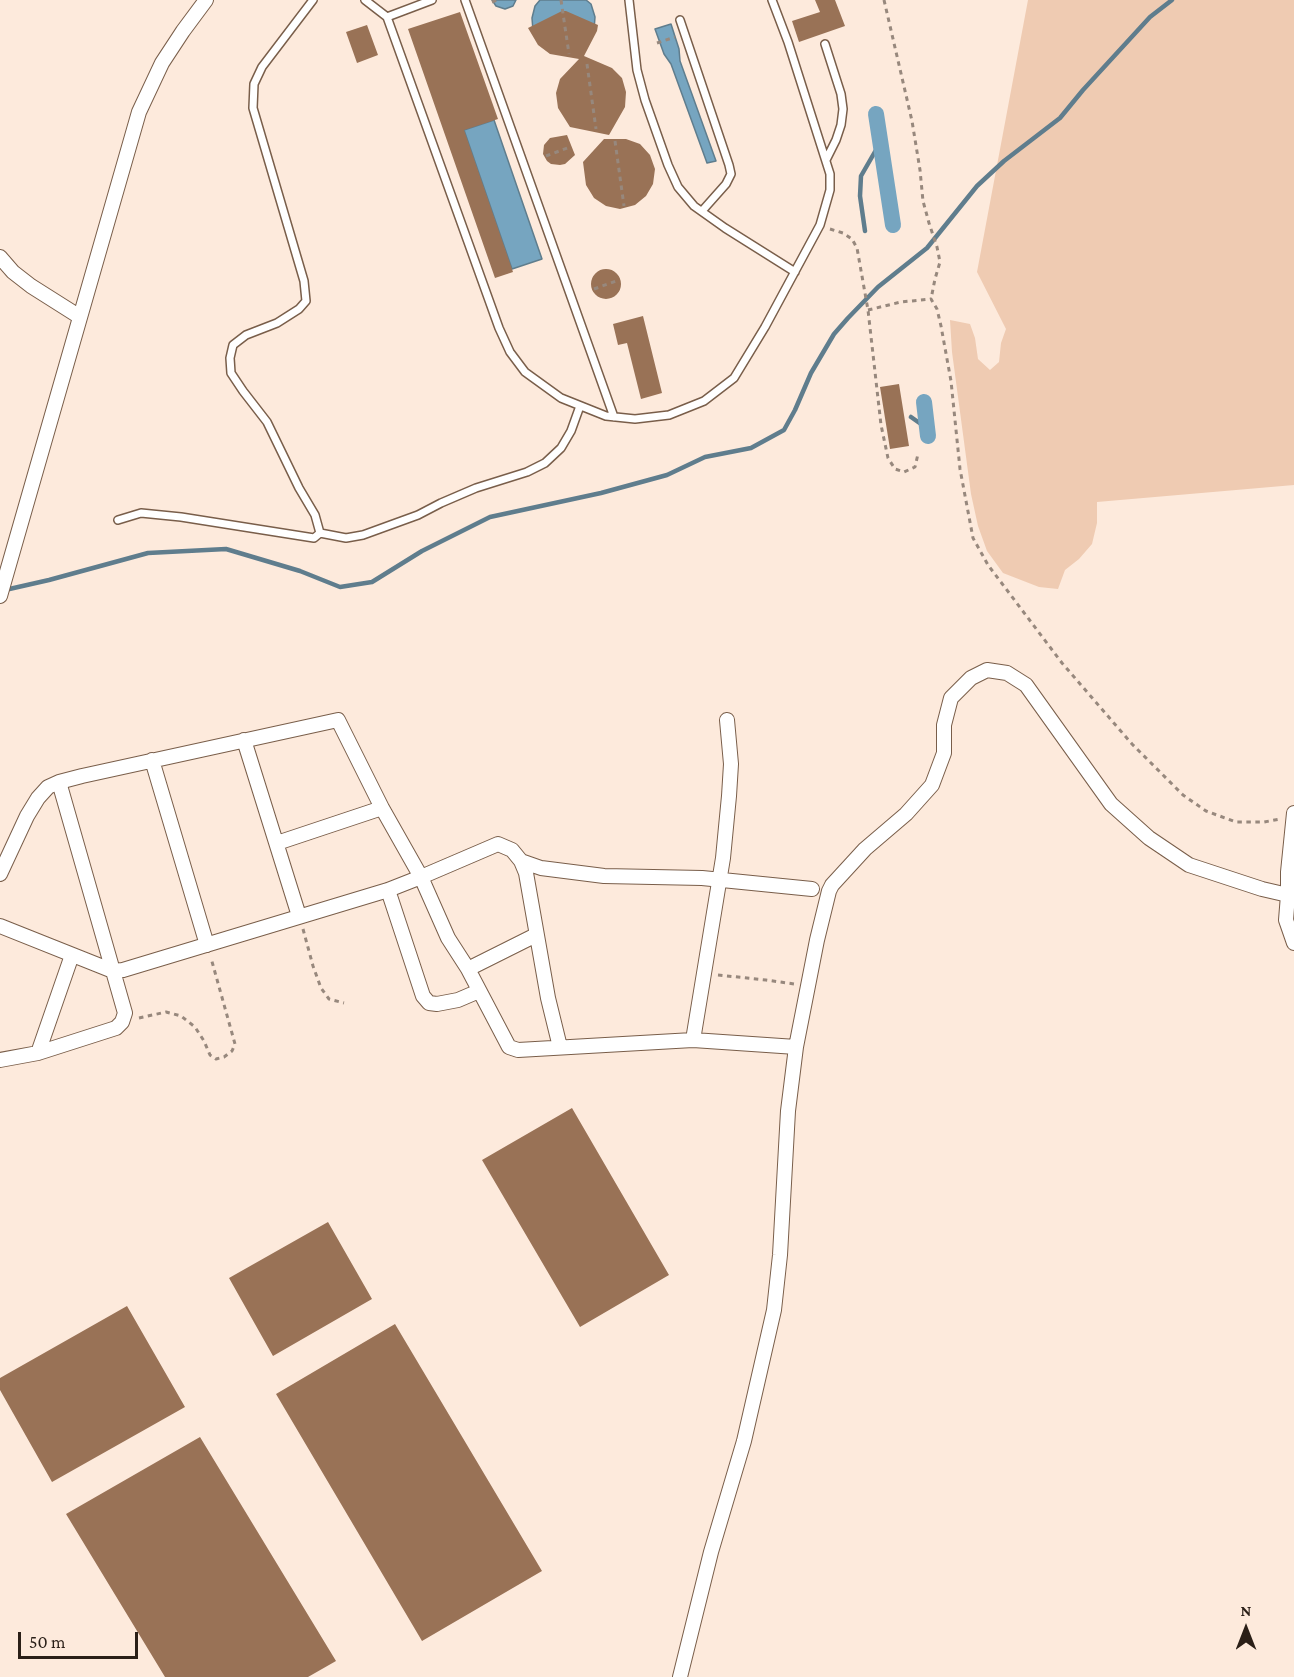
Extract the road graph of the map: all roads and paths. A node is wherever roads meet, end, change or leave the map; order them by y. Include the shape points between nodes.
1 (206, 0) edge
2 (313, 0) edge
3 (365, 0) edge
4 (432, 0) edge
5 (465, 0) edge
6 (497, 0) edge
7 (561, 0) edge
8 (629, 0) edge
9 (772, 0) edge
10 (884, 0) edge
11 (492, 2) dead end
12 (387, 17) junction
13 (680, 20) dead end
14 (678, 36) dead end
15 (657, 43) dead end
16 (825, 44) dead end
17 (568, 54) dead end
18 (586, 64) dead end
19 (596, 129) dead end
20 (615, 141) dead end
21 (570, 147) dead end
22 (546, 156) dead end
23 (826, 160) junction
24 (624, 206) dead end
25 (702, 211) junction
26 (820, 225) junction
27 (0, 257) edge
28 (795, 272) junction
29 (619, 280) dead end
30 (594, 289) dead end
31 (931, 299) junction
32 (868, 310) junction
33 (80, 317) junction
34 (580, 406) junction
35 (614, 417) junction
36 (918, 454) dead end
37 (118, 520) dead end
38 (320, 532) junction
39 (0, 596) edge
40 (727, 720) dead end
41 (244, 740) junction
42 (152, 760) junction
43 (59, 782) junction
44 (382, 808) junction
45 (1294, 815) edge
46 (277, 843) junction
47 (521, 861) junction
48 (0, 874) edge
49 (422, 877) junction
50 (719, 879) junction
51 (812, 889) dead end
52 (388, 890) junction
53 (1288, 895) junction
54 (300, 916) junction
55 (0, 926) edge
56 (537, 935) junction
57 (1294, 943) edge
58 (207, 945) junction
59 (72, 955) junction
60 (468, 969) junction
61 (113, 971) junction
62 (703, 973) junction
63 (808, 987) junction
64 (479, 991) junction
65 (344, 1003) dead end
66 (122, 1022) junction
67 (693, 1040) junction
68 (560, 1047) junction
69 (796, 1047) junction
70 (38, 1053) junction
71 (0, 1060) edge
72 (680, 1677) edge

1 - 33 street via 162,63 139,112
2 - 38 lane via 262,67 254,84 253,108 304,281 306,301 284,319 246,335 233,345 230,358 231,373 267,422
3 - 12 lane
4 - 12 lane
5 - 35 lane
6 - 11 path
7 - 17 path
8 - 25 lane via 637,70 645,100 678,188
9 - 23 lane
10 - 31 path via 912,121 923,201 940,262
12 - 34 lane via 510,352 525,372 561,398
13 - 25 lane via 731,174
14 - 15 path
16 - 23 lane via 843,110 836,140
18 - 19 path
20 - 24 path
21 - 22 path
23 - 26 lane via 831,174 830,190
25 - 28 lane
26 - 28 lane
26 - 32 path via 852,239
27 - 33 street via 13,272
28 - 35 lane via 734,378 704,401 669,414 635,419
29 - 30 path
31 - 32 path
31 - 45 path via 939,318 949,370 960,469 973,538 988,565 1062,663 1132,744 1183,795 1206,811 1236,822 1264,822
32 - 36 path via 888,458 895,469 904,472 915,467
33 - 39 street
34 - 35 lane
34 - 38 lane via 572,431 561,448 546,463 528,472 476,488 363,535 346,538
37 - 38 lane via 141,513 314,538
40 - 50 street via 731,779
41 - 42 street
41 - 44 street via 338,720
41 - 46 street
42 - 43 street
42 - 58 street
43 - 48 street via 38,798
43 - 61 street
44 - 46 street
44 - 49 street
45 - 53 street
46 - 54 street
47 - 49 street via 512,850 498,844
47 - 50 street via 541,868 604,876
47 - 56 street
49 - 52 street
49 - 60 street via 448,938
50 - 51 street
50 - 62 street
52 - 54 street
52 - 64 street via 423,996 429,1003 458,1000
53 - 57 street via 1286,920
53 - 63 street via 1189,865 1149,838 1112,804 1026,685 1006,673 987,670 971,678 951,698 944,725 944,753 932,785 832,885
54 - 58 street
54 - 65 path via 321,988 329,999
55 - 59 street
56 - 60 street
56 - 68 street
58 - 61 street
58 - 66 path via 235,1044 232,1051 216,1059 195,1027 181,1016 166,1012
59 - 61 street
59 - 70 street
60 - 64 street
61 - 66 street via 124,1013
62 - 63 path
62 - 67 street
63 - 69 street
64 - 68 street via 509,1047
66 - 70 street via 116,1028
67 - 68 street
67 - 69 street
69 - 72 street via 774,1310 744,1441
70 - 71 street

